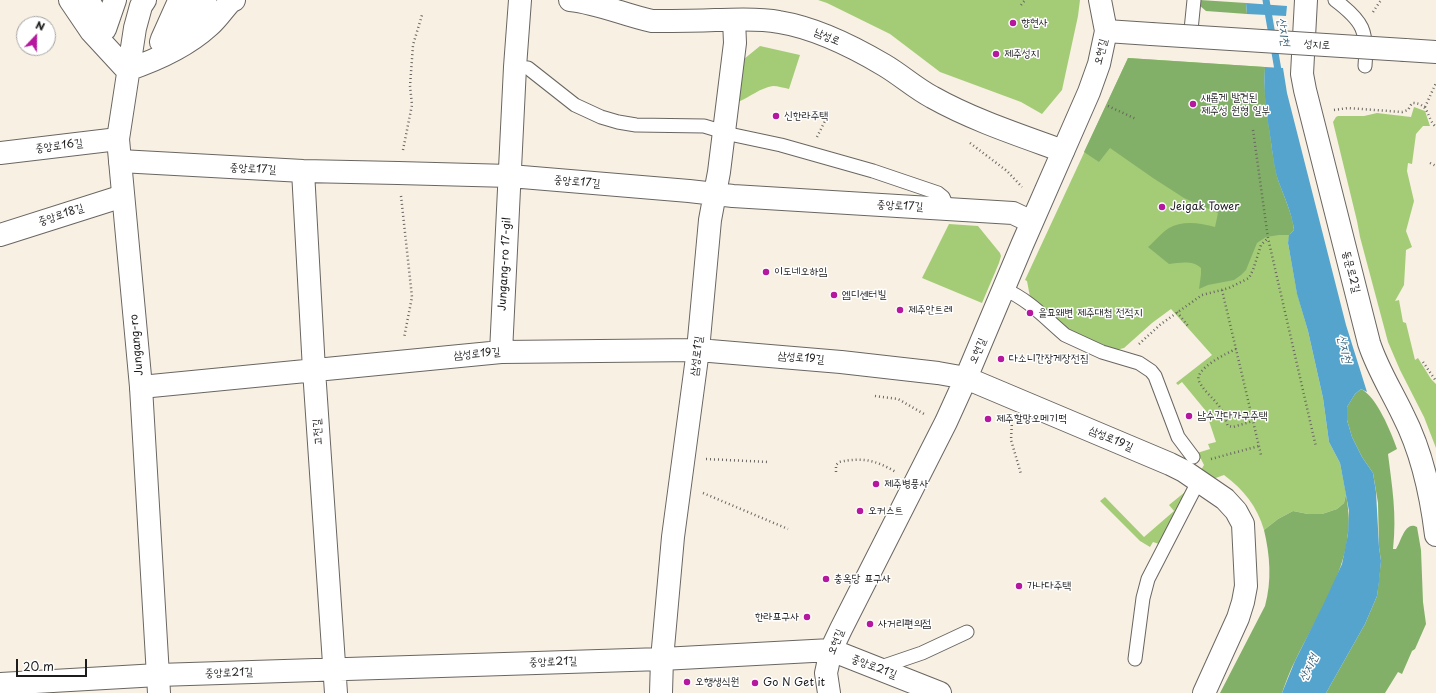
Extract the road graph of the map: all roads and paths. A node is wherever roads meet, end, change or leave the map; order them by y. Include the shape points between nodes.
1 (70, 0) edge
2 (88, 0) edge
3 (115, 0) edge
4 (144, 0) edge
5 (234, 0) edge
6 (520, 0) edge
7 (570, 0) edge
8 (1025, 0) edge
9 (1100, 0) edge
10 (1194, 0) edge
11 (1306, 0) edge
12 (1335, 0) edge
13 (1381, 0) edge
14 (1021, 5) dead end
15 (1373, 12) dead end
16 (422, 15) dead end
17 (734, 20) junction
18 (421, 22) dead end
19 (1191, 30) dead end
20 (1106, 31) junction
21 (1436, 52) edge
22 (1365, 66) dead end
23 (515, 67) junction
24 (128, 70) junction
25 (1436, 83) edge
26 (1104, 104) dead end
27 (1425, 107) junction
28 (1327, 111) dead end
29 (1136, 119) dead end
30 (1436, 127) edge
31 (1253, 130) dead end
32 (724, 131) junction
33 (118, 139) junction
34 (966, 140) dead end
35 (1063, 151) junction
36 (0, 153) edge
37 (120, 161) junction
38 (1430, 163) dead end
39 (1436, 166) edge
40 (303, 171) junction
41 (510, 176) junction
42 (1023, 188) dead end
43 (715, 194) junction
44 (123, 196) junction
45 (948, 209) junction
46 (1032, 222) junction
47 (0, 235) edge
48 (1268, 238) junction
49 (1004, 289) junction
50 (1222, 290) junction
51 (1177, 312) junction
52 (1188, 326) dead end
53 (1137, 345) dead end
54 (1236, 348) junction
55 (698, 350) junction
56 (501, 352) junction
57 (1423, 362) dead end
58 (314, 370) junction
59 (966, 378) junction
60 (1436, 381) edge
61 (141, 387) junction
62 (875, 396) dead end
63 (1017, 399) junction
64 (1253, 421) junction
65 (944, 425) junction
66 (1259, 446) junction
67 (1316, 447) dead end
68 (1262, 455) dead end
69 (1193, 457) dead end
70 (683, 458) junction
71 (1211, 459) dead end
72 (769, 462) dead end
73 (836, 472) dead end
74 (1021, 474) dead end
75 (1198, 482) junction
76 (915, 483) junction
77 (680, 484) junction
78 (788, 529) dead end
79 (1436, 536) edge
80 (967, 632) dead end
81 (831, 650) junction
82 (662, 659) junction
83 (1135, 659) dead end
84 (878, 668) junction
85 (334, 669) junction
86 (0, 684) edge
87 (159, 684) edge
88 (336, 693) edge
89 (661, 693) edge
90 (829, 693) edge
91 (940, 693) edge
92 (1204, 693) edge

1 - 24 street via 91,31
2 - 3 street via 105,29
4 - 24 street, Jungang-ro via 134,28
5 - 24 street via 211,25 182,46
6 - 23 street, Jungang-ro 17-gil
7 - 17 street, 남성로 via 598,4 652,21
8 - 14 path
9 - 20 street, 오현길
10 - 19 lane
11 - 79 street, 동문로2길 via 1302,74 1305,90 1369,343 1374,359 1403,415 1418,451 1432,505
12 - 22 lane via 1362,26 1366,39
13 - 15 path
16 - 18 path
17 - 32 street, 삼성로1길 via 735,43
17 - 35 street, 남성로 via 778,22 818,33 860,52 919,90 950,106
20 - 21 street, 성지로, bridge
20 - 35 street, 오현길 via 1099,64 1089,92
23 - 32 lane via 528,68 575,105 601,117 642,126 704,126
23 - 41 street, Jungang-ro 17-gil
24 - 33 street, Jungang-ro
25 - 27 path
26 - 29 path
27 - 28 path via 1412,103 1408,110 1402,112 1348,108
27 - 30 path
31 - 48 path
32 - 43 street, 삼성로1길
32 - 45 lane via 919,186 938,193
33 - 36 street, 중앙로16길
33 - 37 street, Jungang-ro
34 - 42 path via 1007,170
35 - 46 street, 오현길
37 - 40 street, 중앙로17길
37 - 44 street, Jungang-ro
38 - 39 path
40 - 41 street, 중앙로17길
40 - 58 street, 고전길
41 - 43 street, 중앙로17길
41 - 56 street, Jungang-ro 17-gil
43 - 45 street, 중앙로17길
43 - 55 street, 삼성로1길 via 710,220
44 - 47 street, 중앙로18길
44 - 61 street, Jungang-ro
45 - 46 street, 중앙로17길 via 1013,213
46 - 49 street, 오현길
48 - 50 path via 1261,245 1249,278
48 - 67 path
49 - 59 street, 오현길
49 - 69 lane via 1029,303 1071,339 1146,366 1155,376 1178,437
50 - 51 path via 1202,295
50 - 54 path
51 - 52 path
51 - 53 path
54 - 64 path
54 - 64 path via 1202,370 1198,377 1222,410 1228,426
55 - 56 street, 삼성로19길
55 - 59 street, 삼성로19길 via 841,362
55 - 70 street, 삼성로1길
56 - 58 street, 삼성로19길
57 - 60 path
58 - 61 street, 삼성로19길
58 - 85 street, 고전길
59 - 63 street, 삼성로19길
59 - 65 street, 오현길
61 - 87 street, Jungang-ro
62 - 65 path via 898,399
63 - 74 path via 1010,431
63 - 75 street, 삼성로19길 via 1157,458 1184,471
64 - 66 path
65 - 76 street, 오현길
66 - 68 path
66 - 71 path
70 - 72 path
70 - 77 street, 삼성로1길
73 - 76 path via 836,465 839,462 867,460 878,462
75 - 83 lane via 1148,579
75 - 92 street, 삼성로19길 via 1225,499 1236,511 1243,524 1246,571 1245,592 1238,618
76 - 81 street, 오현길
77 - 78 path
77 - 82 street, 삼성로1길
80 - 84 lane via 922,653
81 - 82 street, 중앙로21길
81 - 84 street, 중앙로21길
81 - 90 street, 오현길 via 826,673
82 - 85 street, 중앙로21길
82 - 89 street, 삼성로1길
84 - 91 street, 중앙로21길
85 - 87 street, 중앙로21길
85 - 88 street, 고전길
86 - 87 street, 중앙로21길

